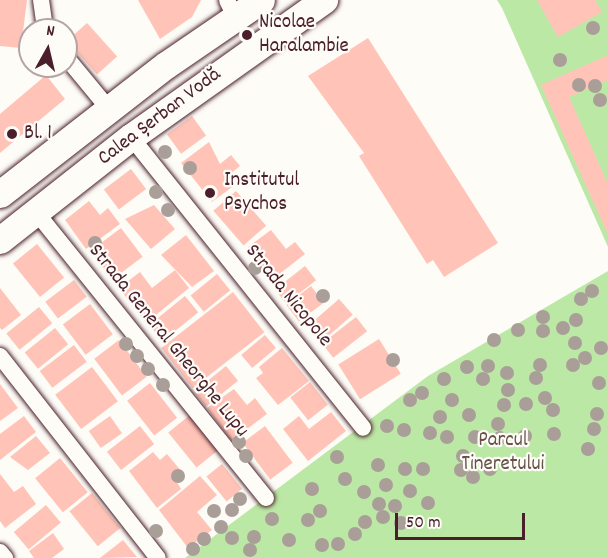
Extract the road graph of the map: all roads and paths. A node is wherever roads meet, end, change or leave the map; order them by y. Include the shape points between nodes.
1 (41, 0) edge
2 (261, 0) edge
3 (324, 0) edge
4 (231, 9) edge
5 (43, 18) edge
6 (78, 72) edge
7 (108, 108) junction
8 (131, 137) junction
9 (0, 194) edge
10 (36, 212) junction
11 (0, 240) edge
12 (0, 356) edge
13 (363, 428) dead end
14 (266, 498) dead end
15 (0, 552) edge
16 (5, 558) edge
17 (158, 558) edge

1 - 5 street
2 - 4 main road, Calea Șerban Vodă
3 - 8 main road, Calea Șerban Vodă
4 - 7 main road, Calea Șerban Vodă
6 - 7 street
7 - 9 main road, Calea Șerban Vodă
8 - 10 main road, Calea Șerban Vodă
8 - 13 street, Strada Nicopole
10 - 11 main road, Calea Șerban Vodă
10 - 14 street, Strada General Gheorghe Lupu
12 - 17 street
15 - 16 street

